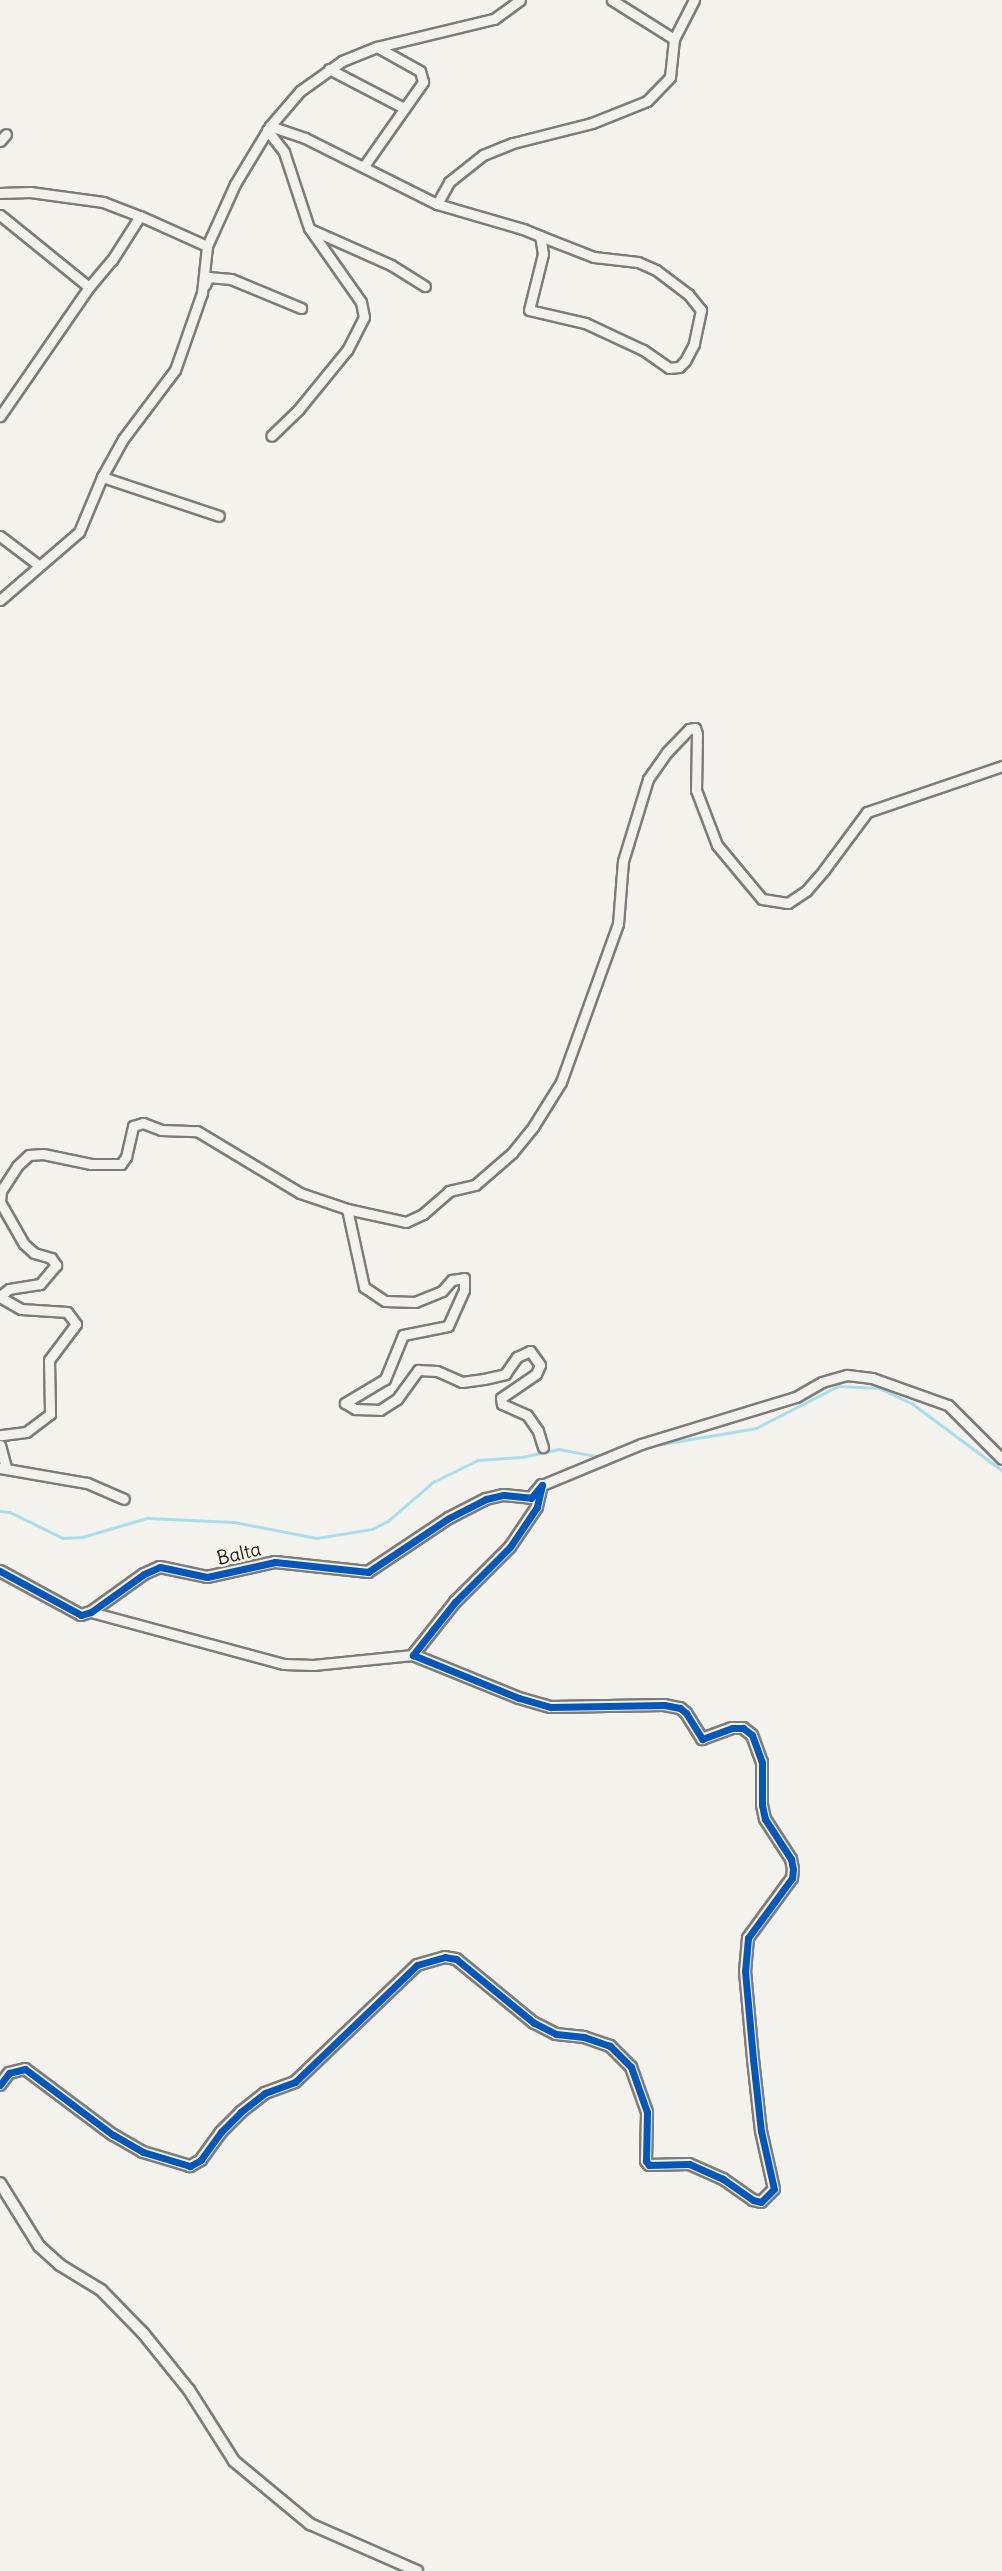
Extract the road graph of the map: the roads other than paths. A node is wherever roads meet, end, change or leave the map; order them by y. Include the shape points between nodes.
1 (520, 0) edge
2 (612, 0) edge
3 (694, 0) edge
4 (674, 39) junction
5 (377, 47) junction
6 (328, 68) junction
7 (404, 108) junction
8 (268, 128) junction
9 (365, 166) junction
10 (0, 193) edge
11 (437, 204) junction
12 (0, 215) edge
13 (141, 216) junction
14 (309, 228) junction
15 (540, 236) junction
16 (207, 246) junction
17 (425, 286) dead end
18 (89, 287) junction
19 (202, 293) junction
20 (301, 308) dead end
21 (0, 416) edge
22 (271, 436) dead end
23 (102, 477) junction
24 (219, 516) dead end
25 (0, 536) edge
26 (37, 564) junction
27 (0, 600) edge
28 (1002, 766) edge
29 (0, 1201) edge
30 (347, 1209) junction
31 (0, 1296) edge
32 (0, 1436) edge
33 (0, 1445) edge
34 (543, 1447) dead end
35 (1002, 1459) edge
36 (3, 1468) edge
37 (542, 1485) junction
38 (124, 1499) dead end
39 (0, 1571) edge
40 (91, 1612) junction
41 (413, 1655) junction
42 (0, 2085) edge
43 (0, 2183) edge
44 (417, 2571) edge

1 - 5 street via 494,19
2 - 4 street
3 - 4 street
4 - 11 street via 670,77 647,101 592,123 483,155 449,182
5 - 6 street
5 - 7 street via 424,76
6 - 7 street
6 - 8 street via 300,91
7 - 9 street
8 - 9 street via 305,138
8 - 14 street via 284,152
8 - 16 street via 235,184
9 - 11 street
10 - 13 street via 30,192 103,202
11 - 15 street
12 - 18 street
13 - 16 street
13 - 18 street
14 - 17 street via 391,265
14 - 22 street via 361,302 364,317 347,350
15 - 15 street via 543,254 529,310 585,323 643,350 669,368 685,361 701,312 688,294 649,266 594,257
16 - 19 street
18 - 21 street
19 - 20 street via 208,276 231,279
19 - 23 street via 175,370 123,439
23 - 24 street
23 - 26 street via 79,532
25 - 26 street
26 - 27 street
28 - 30 street via 867,812 806,891 788,903 762,899 717,845 696,790 697,734 695,728 689,729 649,779 623,861 618,924 561,1082 533,1127 512,1153 475,1185 449,1191 407,1222
29 - 30 street via 1,1191 29,1155 121,1164 133,1126 143,1123 161,1130 197,1131 300,1193
29 - 31 street via 24,1244 56,1265 40,1284 9,1289
30 - 34 street via 364,1287 385,1301 415,1302 442,1291 452,1280 464,1278 464,1290 448,1326 403,1335 385,1379 345,1403 355,1409 380,1410 397,1399 418,1370 437,1371 462,1382 484,1379 505,1374 517,1357 530,1351 540,1364 536,1374 501,1398 502,1404 527,1415
31 - 32 street via 21,1309 67,1312 76,1324 49,1360 50,1414 26,1432
33 - 36 street
35 - 37 street via 948,1405 872,1378 847,1375 796,1397 594,1461
36 - 38 street via 87,1483
37 - 40 street, Balta via 531,1497 486,1499 410,1541 368,1572 275,1562 207,1577 160,1567
37 - 41 street via 537,1507 510,1547 455,1602
39 - 40 street via 80,1615
40 - 41 street via 284,1664
41 - 42 street via 551,1707 664,1705 686,1713 702,1739 732,1728 743,1728 752,1735 762,1762 765,1819 793,1869 792,1878 748,1938 745,1971 761,2132 774,2189 770,2196 761,2202 753,2200 723,2179 689,2164 649,2165 647,2112 631,2067 610,2046 556,2034 534,2023 456,1959 445,1956 417,1965 295,2082 265,2094 241,2112 201,2160 190,2166 143,2152 113,2135 25,2069 9,2073
43 - 44 street via 39,2246 100,2290 143,2333 189,2390 234,2461 310,2524

